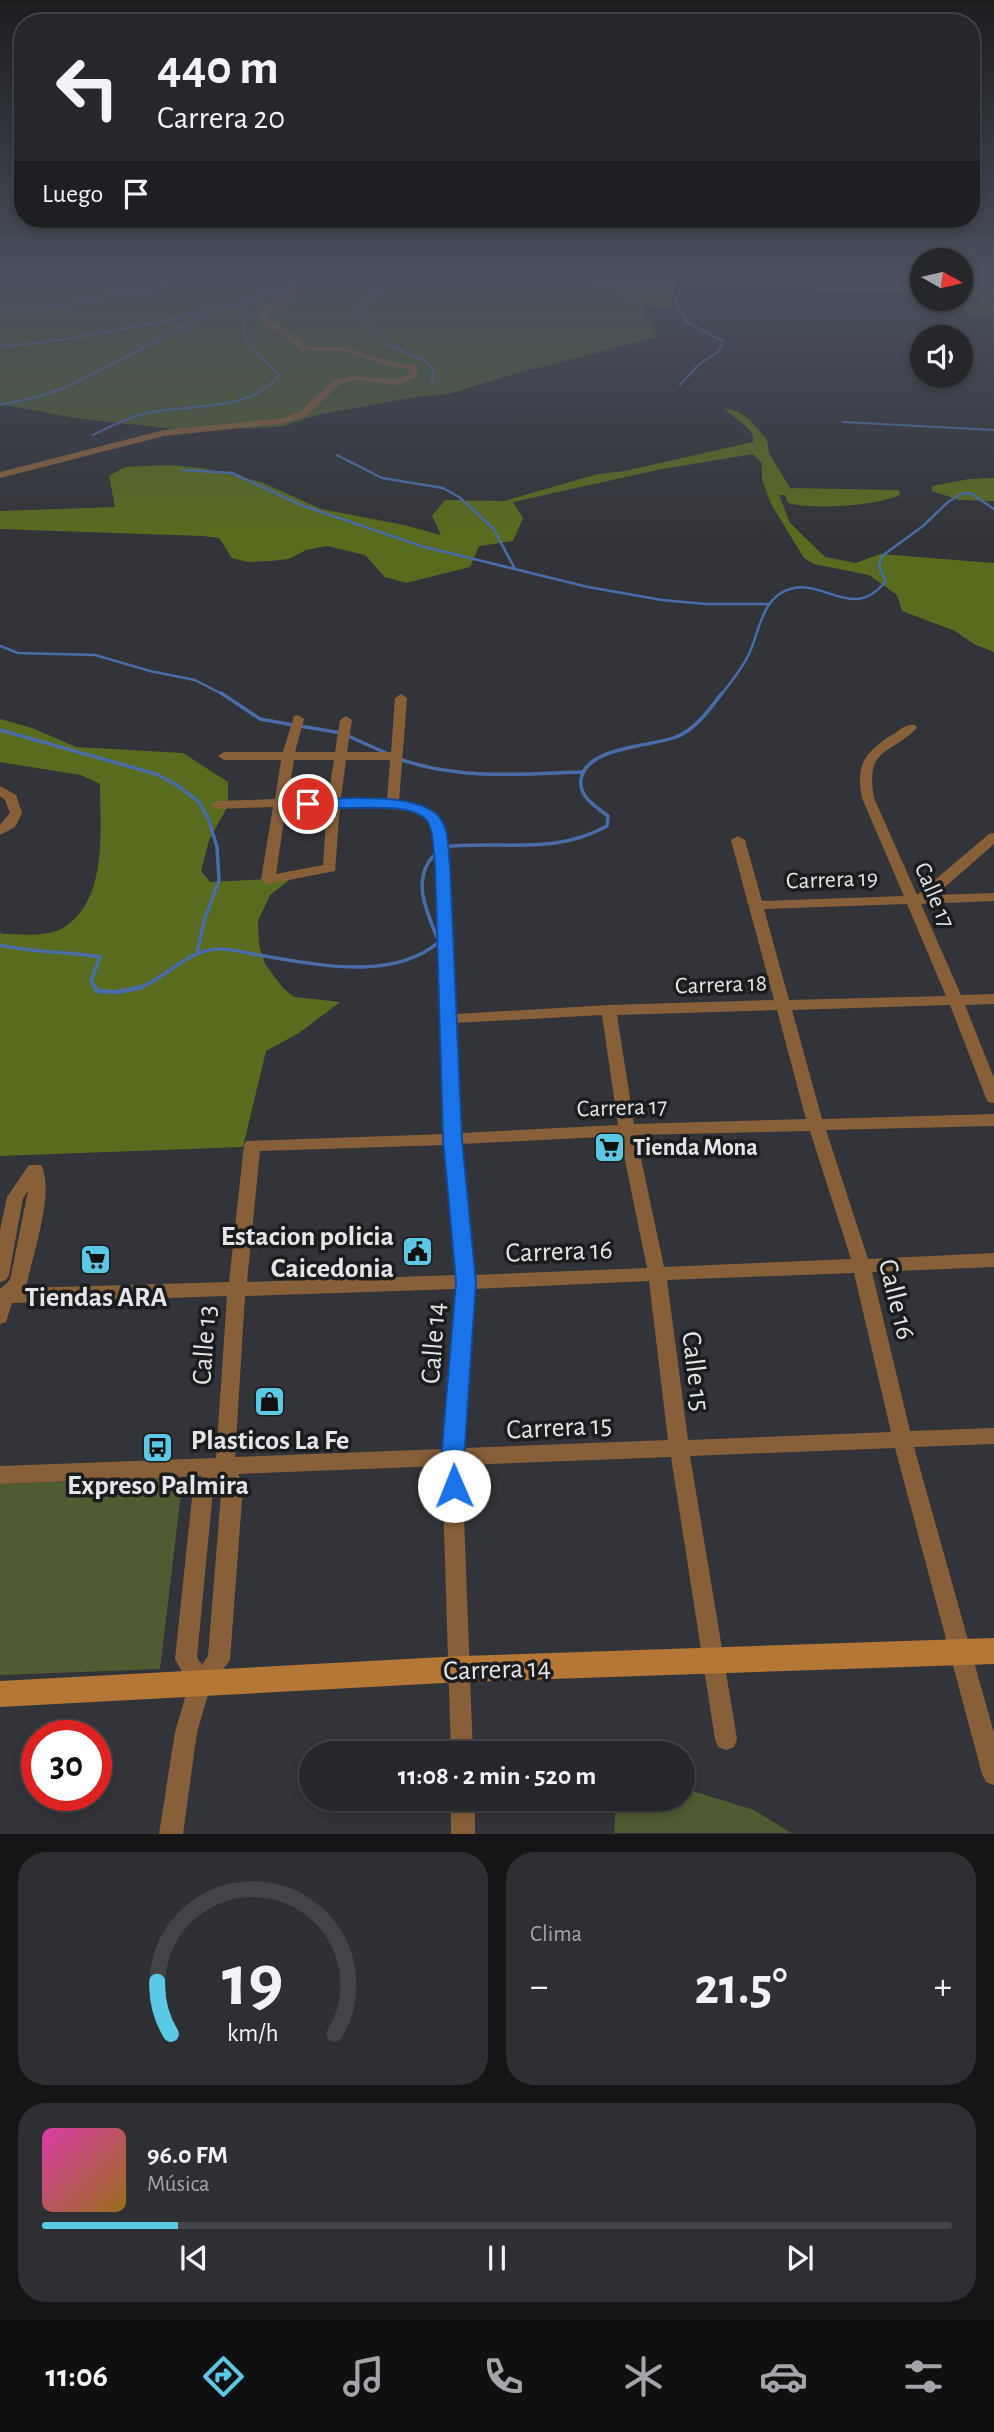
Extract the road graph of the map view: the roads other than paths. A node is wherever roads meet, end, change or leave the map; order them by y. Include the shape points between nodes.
1 (397, 365) edge
2 (0, 475) edge
3 (401, 698) dead end
4 (298, 719) dead end
5 (346, 720) dead end
6 (911, 728) dead end
7 (224, 756) dead end
8 (288, 756) junction
9 (340, 756) junction
10 (398, 756) junction
11 (0, 790) edge
12 (334, 803) junction
13 (393, 803) junction
14 (282, 804) junction
15 (217, 805) dead end
16 (0, 831) edge
17 (994, 837) edge
18 (738, 840) dead end
19 (994, 897) edge
20 (917, 899) junction
21 (756, 905) junction
22 (994, 999) edge
23 (956, 1000) junction
24 (783, 1004) junction
25 (609, 1010) junction
26 (449, 1019) junction
27 (994, 1098) edge
28 (994, 1121) edge
29 (816, 1125) junction
30 (627, 1130) junction
31 (453, 1139) junction
32 (252, 1145) joint
33 (994, 1260) edge
34 (861, 1264) junction
35 (657, 1274) junction
36 (0, 1275) edge
37 (466, 1282) junction
38 (237, 1288) junction
39 (2, 1293) edge
40 (0, 1317) edge
41 (994, 1436) edge
42 (903, 1442) junction
43 (678, 1448) junction
44 (453, 1460) junction
45 (225, 1466) junction
46 (0, 1475) edge
47 (994, 1651) edge
48 (961, 1653) junction
49 (713, 1661) junction
50 (461, 1669) junction
51 (201, 1683) junction
52 (0, 1694) edge
53 (726, 1739) dead end
54 (463, 1741) edge
55 (994, 1774) edge
56 (463, 1811) edge
57 (171, 1833) edge
58 (463, 1833) edge

1 - 2 street via 412,367 415,374 397,382 353,378 337,382 304,413 286,420 164,433
3 - 10 street
4 - 8 street
5 - 9 street
6 - 20 street, Calle 17 via 867,761 863,778 868,798
7 - 8 street
8 - 9 street
8 - 14 street
9 - 10 street
9 - 12 street
10 - 13 street
11 - 16 street via 11,798 16,813
12 - 13 street
12 - 14 street
12 - 14 street via 330,868 268,880
13 - 26 street, Calle 14 via 429,814 437,824 443,864
14 - 15 street
17 - 20 street
18 - 21 street, Calle 16
19 - 20 street, Carrera 19
20 - 21 street, Carrera 19
20 - 23 street, Calle 17
21 - 24 street, Calle 16
22 - 23 street, Carrera 18
23 - 24 street, Carrera 18
23 - 27 street, Calle 17
24 - 25 street, Carrera 18
24 - 29 street, Calle 16
25 - 26 street, Carrera 18
25 - 30 street, Calle 15
26 - 31 street, Calle 14
28 - 29 street, Carrera 17
29 - 30 street, Carrera 17
29 - 34 street, Calle 16
30 - 31 street, Carrera 17
30 - 35 street, Calle 15
31 - 32 street, Carrera 17
31 - 37 street, Calle 14
32 - 38 street, Calle 13
33 - 34 street, Carrera 16
34 - 35 street, Carrera 16
34 - 42 street, Calle 16
35 - 37 street, Carrera 16
35 - 43 street, Calle 15
36 - 39 street via 15,1197 35,1169 37,1195 18,1283
37 - 38 street, Carrera 16
37 - 44 street, Calle 14
38 - 39 street, Carrera 16
38 - 45 street, Calle 13
39 - 40 street
41 - 42 street, Carrera 15
42 - 43 street, Carrera 15
42 - 48 street, Calle 16
43 - 44 street, Carrera 15
43 - 49 street, Calle 15
44 - 45 street, Carrera 15
44 - 50 street, Calle 14
45 - 46 street, Carrera 15
45 - 51 street, Calle 13 via 233,1486 219,1660
45 - 51 street via 202,1488 186,1659
47 - 48 main road, Carrera 14
48 - 49 main road, Carrera 14
48 - 55 street, Calle 16
49 - 50 main road, Carrera 14
49 - 53 street, Calle 15
50 - 51 main road, Carrera 14
50 - 54 street, Calle 14
51 - 52 main road, Carrera 14
51 - 57 street, Calle 13 via 186,1732
56 - 58 street

